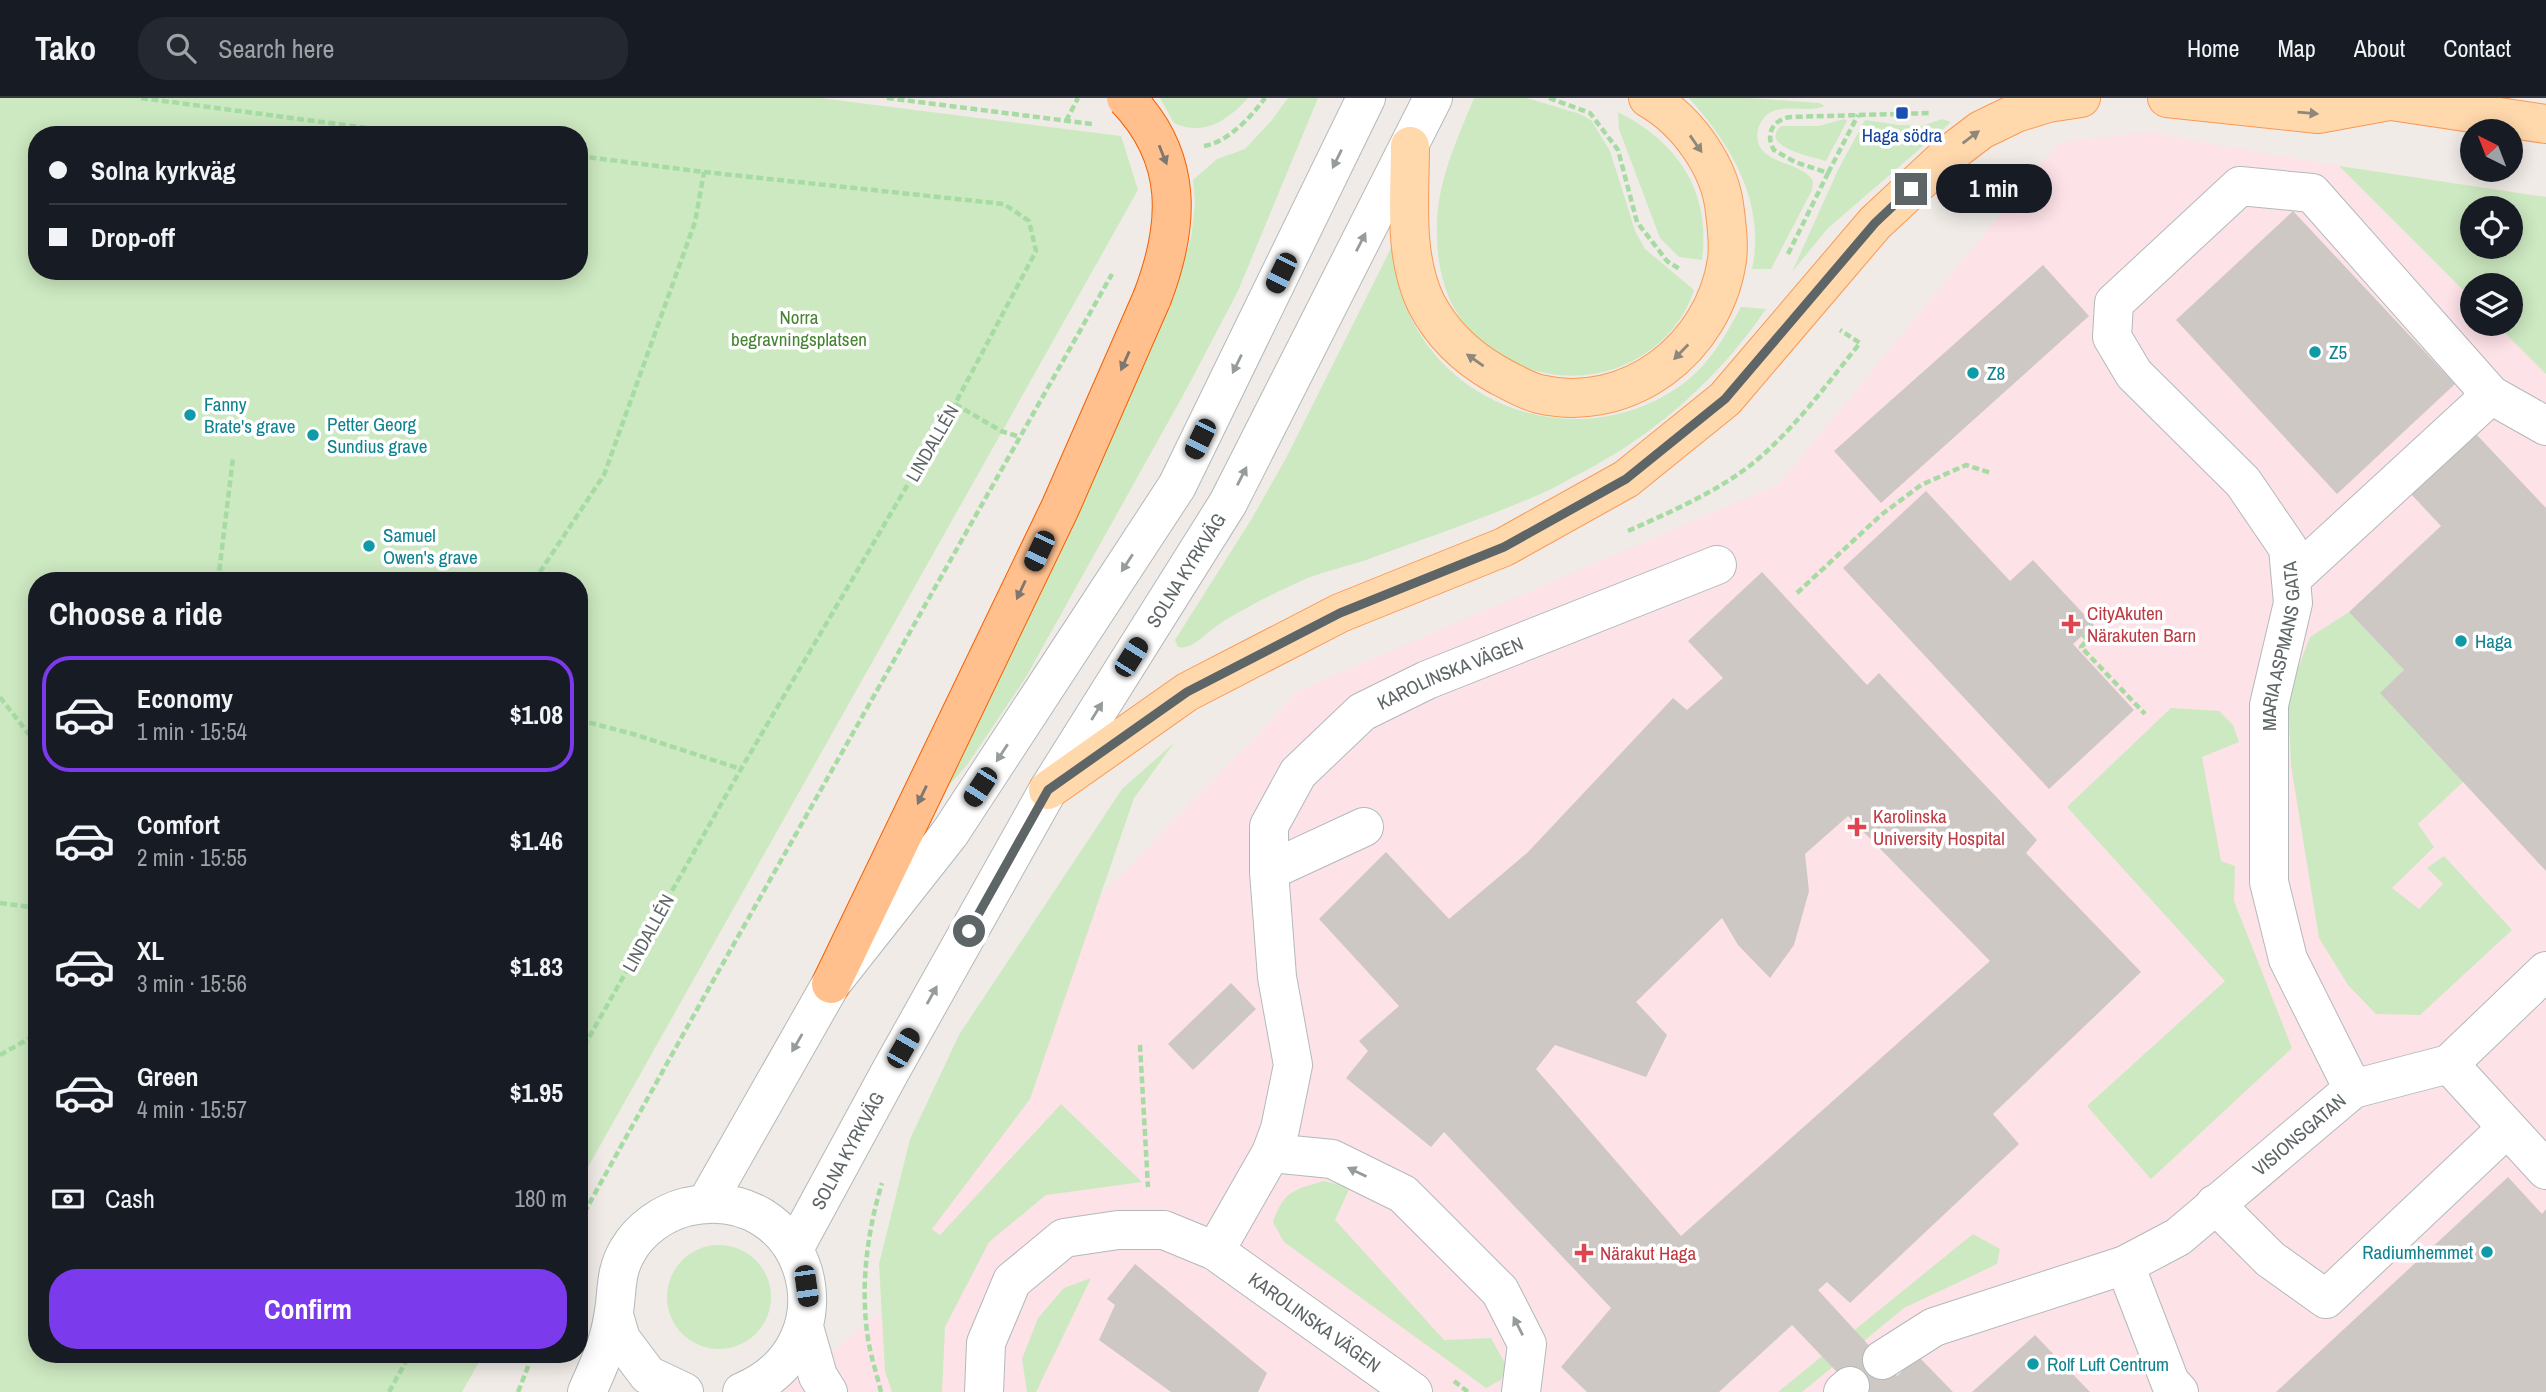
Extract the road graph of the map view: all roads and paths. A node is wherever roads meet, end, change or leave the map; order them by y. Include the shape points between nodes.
1 (141, 98) edge
2 (887, 98) edge
3 (1078, 98) edge
4 (1265, 98) edge
5 (1366, 98) edge
6 (1433, 98) edge
7 (1549, 98) edge
8 (1648, 98) edge
9 (2081, 98) edge
10 (2167, 98) edge
11 (2380, 100) edge
12 (1115, 111) edge
13 (1934, 113) dead end
14 (1859, 114) junction
15 (1066, 121) junction
16 (2546, 124) edge
17 (353, 126) edge
18 (1410, 146) junction
19 (1203, 147) dead end
20 (588, 157) edge
21 (704, 172) junction
22 (1828, 173) junction
23 (1786, 259) dead end
24 (1112, 274) dead end
25 (1686, 274) dead end
26 (2491, 395) junction
27 (955, 404) junction
28 (2546, 426) edge
29 (1020, 437) junction
30 (233, 458) dead end
31 (1991, 473) dead end
32 (1717, 565) dead end
33 (219, 572) edge
34 (540, 572) edge
35 (2291, 579) junction
36 (1797, 593) dead end
37 (2083, 635) dead end
38 (2088, 639) junction
39 (2101, 642) dead end
40 (0, 697) edge
41 (2145, 714) dead end
42 (588, 722) edge
43 (28, 733) edge
44 (741, 769) junction
45 (1048, 790) junction
46 (1364, 827) dead end
47 (1269, 871) junction
48 (0, 903) edge
49 (28, 907) edge
50 (2546, 971) edge
51 (831, 984) junction
52 (28, 1039) edge
53 (588, 1039) edge
54 (1140, 1045) dead end
55 (0, 1055) edge
56 (2449, 1064) junction
57 (2353, 1089) junction
58 (2507, 1128) junction
59 (1271, 1153) junction
60 (2546, 1170) edge
61 (1148, 1195) dead end
62 (707, 1202) junction
63 (2215, 1204) junction
64 (588, 1206) edge
65 (794, 1249) junction
66 (1215, 1251) junction
67 (2126, 1265) junction
68 (614, 1315) junction
69 (804, 1328) junction
70 (1882, 1360) dead end
71 (405, 1363) edge
72 (529, 1363) edge
73 (389, 1392) edge
74 (518, 1392) edge
75 (587, 1392) edge
76 (684, 1392) edge
77 (742, 1392) edge
78 (828, 1392) edge
79 (984, 1392) edge
80 (1413, 1392) edge
81 (1521, 1392) edge
82 (2179, 1392) edge

1 - 17 path
2 - 15 path
3 - 15 path
4 - 19 path via 1252,116 1214,145
5 -> 51 street via 1177,486 950,833
6 - 18 street, SOLNA KYRKVÄG
7 - 25 path via 1590,113 1618,150 1637,222 1667,261
8 -> 18 main road via 1681,124 1718,181 1724,201 1727,257 1715,303 1693,340 1669,364 1640,383 1607,394 1538,394 1474,360 1444,332 1426,303 1414,262 1409,231
45 -> 9 main road via 1187,692 1340,613 1504,547 1626,479 1725,399 1875,223 1947,156 1981,130 2016,113
10 -> 11 main road via 2318,114
11 - 16 main road
12 - 15 path
12 -> 51 highway, bridge via 1153,132 1163,153 1173,205 1161,275 1060,508
13 - 14 path
14 - 22 path
14 - 22 path via 1782,118 1770,130 1771,145 1779,154
45 -> 18 street, SOLNA KYRKVÄG via 1228,503
20 - 21 path, LINDALLÉN
21 - 27 path, LINDALLÉN via 1004,204 1029,221 1037,251
21 - 34 path via 695,222 604,475
22 - 23 path
24 - 29 path
26 - 28 street, MARIA ASPMANS GATA
26 - 35 street
26 - 35 street, MARIA ASPMANS GATA via 2312,193 2240,186 2151,267 2114,303 2112,337 2134,374 2243,482 2288,548
27 - 29 path
27 - 44 path, LINDALLÉN
29 - 64 path
30 - 33 path
31 - 36 path via 1966,465 1921,485 1881,515
32 - 47 street, KAROLINSKA VÄGEN via 1427,680 1362,712 1298,773 1269,826
35 - 57 street, MARIA ASPMANS GATA via 2292,603 2269,705 2269,882 2288,959
37 - 38 path
38 - 39 path via 2094,635
38 - 41 path via 2081,647
40 - 43 path
42 - 44 path
44 - 53 path, LINDALLÉN
65 -> 45 street, SOLNA KYRKVÄG
46 - 47 street
47 - 59 street, KAROLINSKA VÄGEN via 1277,977 1293,1065
48 - 49 path
50 - 56 street, VISIONSGATAN
51 -> 62 street
52 - 55 path
54 - 61 path
56 - 57 street, VISIONSGATAN
56 - 58 street
57 - 63 street, VISIONSGATAN
58 - 60 street
58 - 63 street via 2326,1299 2270,1259
59 - 66 street, KAROLINSKA VÄGEN
81 -> 59 street via 1527,1344 1500,1291 1403,1194 1332,1159
62 - 65 street via 735,1205 768,1221
62 - 68 street via 673,1210 645,1228 627,1250 616,1278
63 - 67 street, VISIONSGATAN via 2178,1237
65 - 69 street via 804,1271 808,1302
66 - 79 street, KAROLINSKA VÄGEN via 1164,1230 1118,1230 1064,1238 1012,1280 986,1343
66 - 80 street, KAROLINSKA VÄGEN
67 - 70 street, VISIONSGATAN via 1934,1327
67 - 82 street via 2170,1382
68 - 75 street
68 - 76 street via 621,1339 648,1375
69 - 77 street via 788,1359 760,1384
69 - 78 street via 818,1376
71 - 73 path
72 - 74 path

